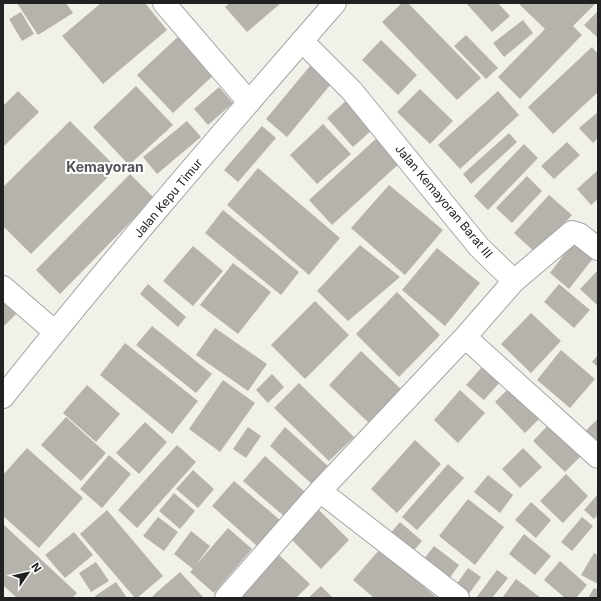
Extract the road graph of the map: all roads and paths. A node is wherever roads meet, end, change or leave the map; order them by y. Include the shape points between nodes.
1 (164, 3) edge
2 (336, 3) edge
3 (302, 41) junction
4 (249, 102) junction
5 (598, 249) edge
6 (514, 281) junction
7 (3, 287) edge
8 (55, 332) junction
9 (465, 337) junction
10 (3, 396) edge
11 (598, 457) edge
12 (320, 491) junction
13 (226, 598) edge
14 (458, 598) edge

1 - 4 street
2 - 3 street, Jalan Kepu Timur
3 - 4 street, Jalan Kepu Timur
3 - 6 street, Jalan Kemayoran Barat III via 352,91 479,247
4 - 8 street, Jalan Kepu Timur
5 - 6 street via 579,234 572,232
6 - 9 street
7 - 8 street
8 - 10 street, Jalan Kepu Timur
9 - 11 street
9 - 12 street
12 - 13 street
12 - 14 street

